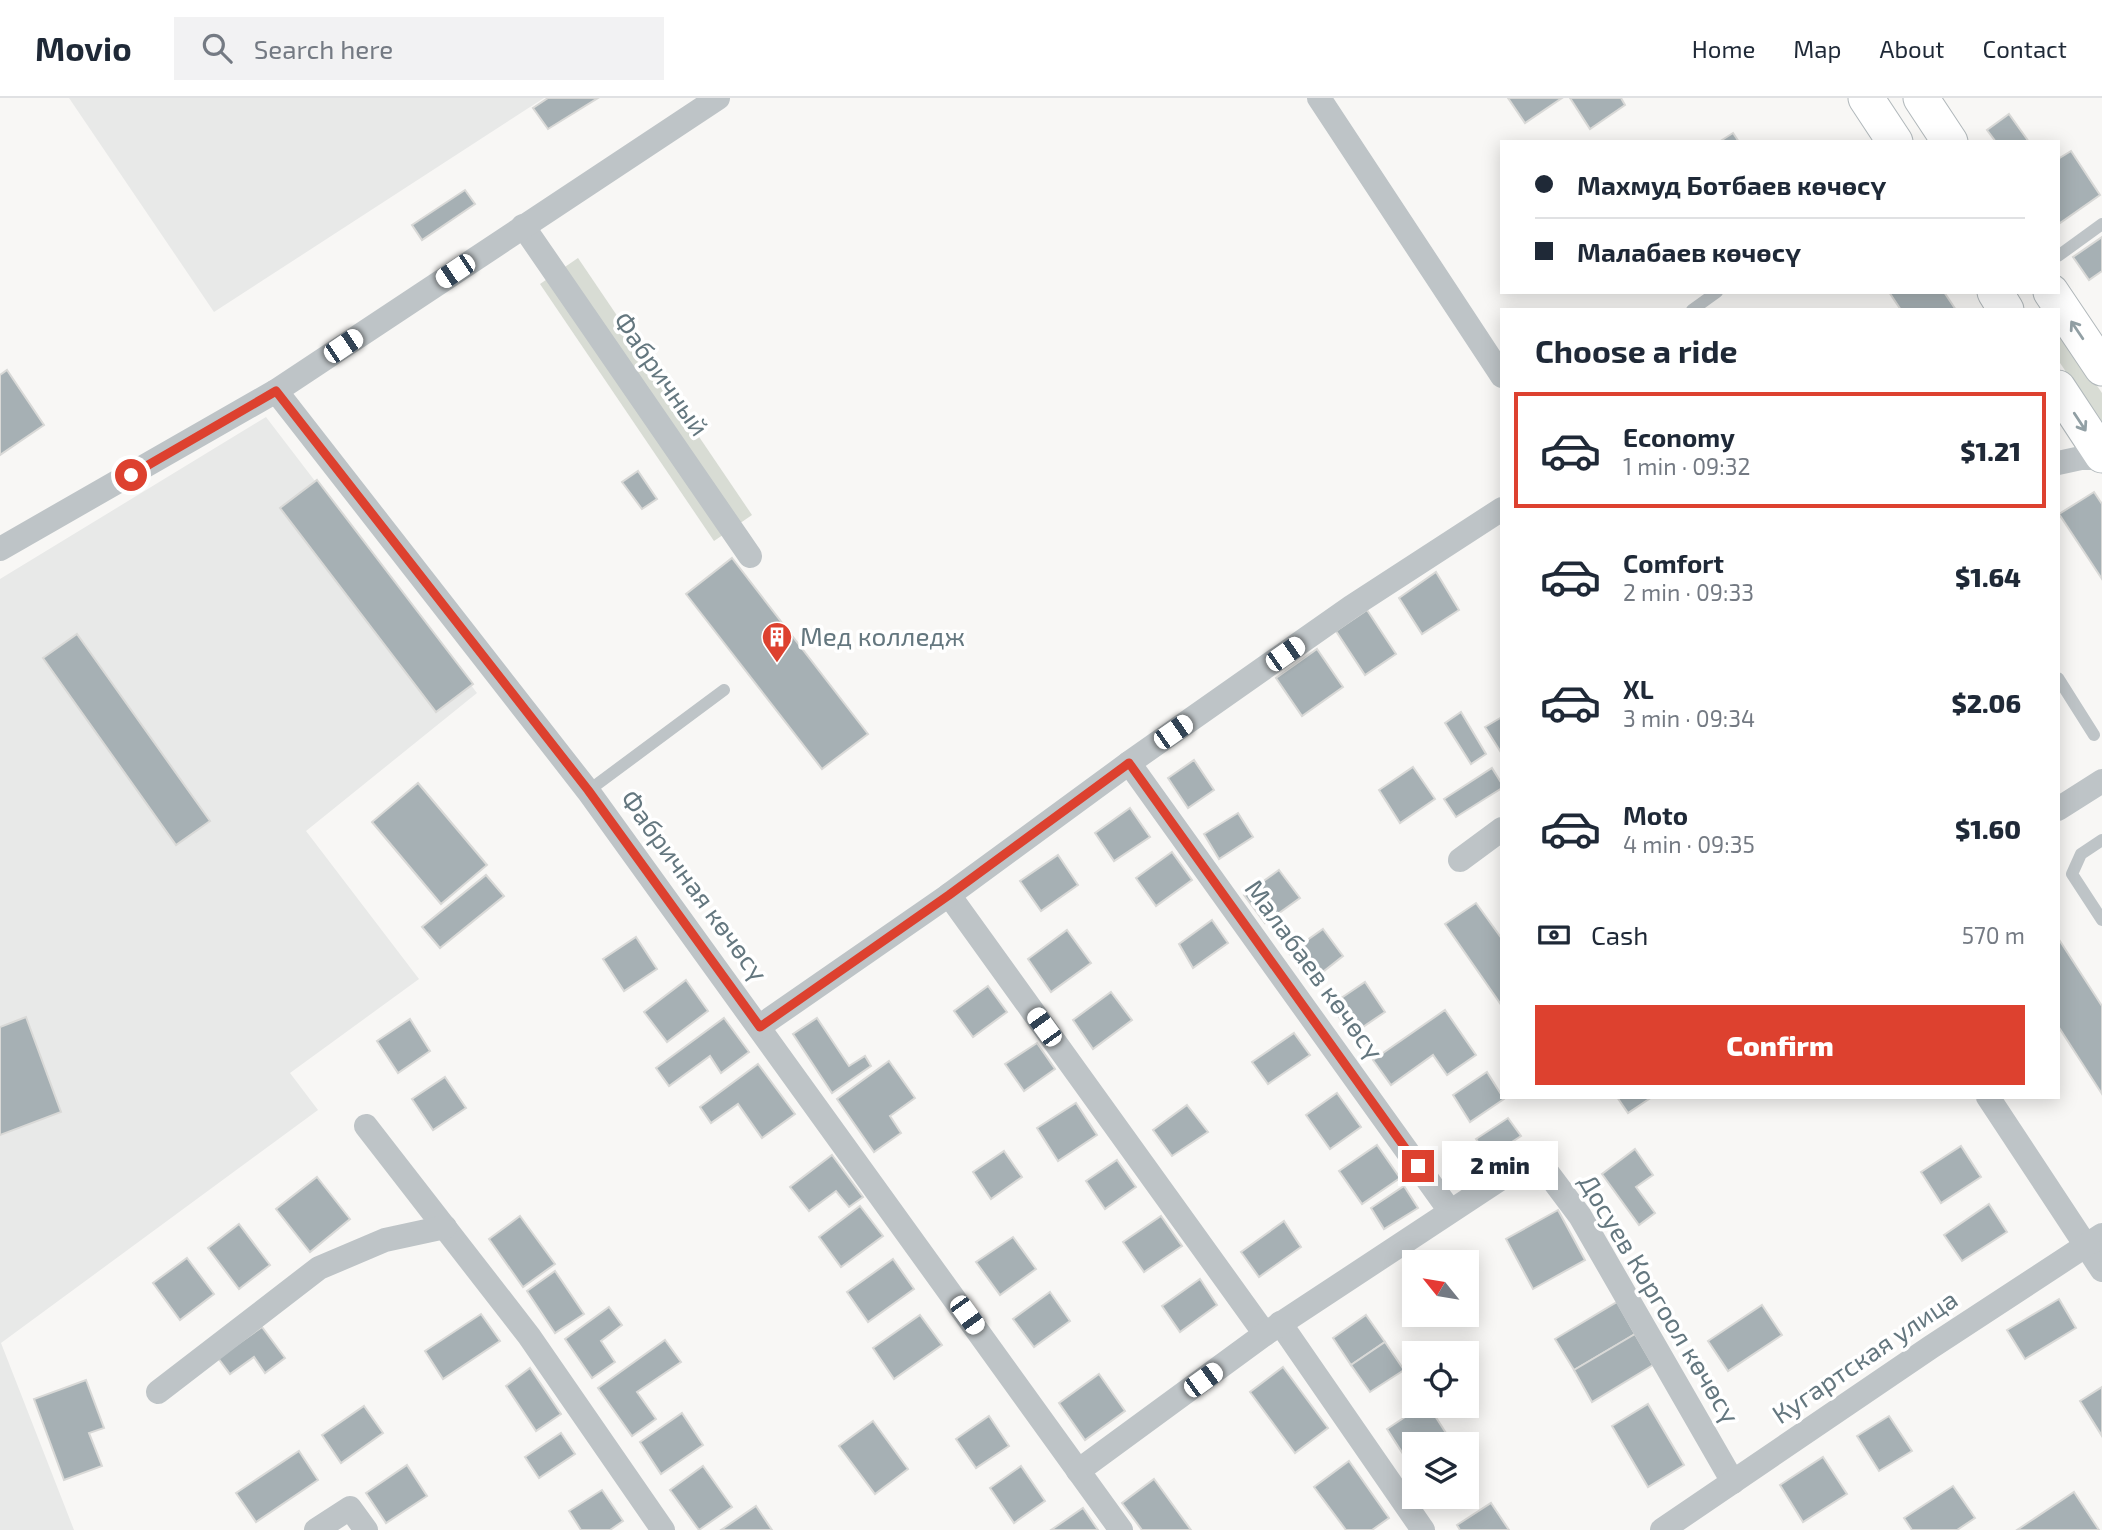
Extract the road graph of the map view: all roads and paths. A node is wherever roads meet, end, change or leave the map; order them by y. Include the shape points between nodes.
1 (718, 98) edge
2 (1319, 98) edge
3 (1921, 98) edge
4 (1882, 121) edge
5 (1949, 140) edge
6 (2102, 224) edge
7 (523, 226) junction
8 (2060, 255) edge
9 (1714, 294) edge
10 (2052, 294) edge
11 (1695, 308) edge
12 (2102, 368) edge
13 (1500, 373) edge
14 (276, 391) junction
15 (2060, 391) edge
16 (2102, 457) edge
17 (2060, 463) edge
18 (1500, 510) edge
19 (0, 550) edge
20 (750, 556) dead end
21 (2060, 681) edge
22 (724, 690) dead end
23 (2094, 735) dead end
24 (1129, 763) junction
25 (2102, 781) edge
26 (588, 790) junction
27 (2060, 808) edge
28 (1500, 830) edge
29 (2102, 840) edge
30 (1460, 860) dead end
31 (949, 895) junction
32 (2102, 920) edge
33 (760, 1027) junction
34 (1989, 1099) edge
35 (366, 1126) dead end
36 (1450, 1211) junction
37 (444, 1227) junction
38 (2094, 1241) edge
39 (2102, 1270) edge
40 (1272, 1329) junction
41 (158, 1392) dead end
42 (1078, 1471) junction
43 (1733, 1482) junction
44 (316, 1530) edge
45 (366, 1530) edge
46 (663, 1530) edge
47 (1121, 1530) edge
48 (1423, 1530) edge
49 (1662, 1530) edge

1 - 7 street
2 - 13 street
3 - 4 main road
3 - 5 main road
6 - 8 lane
7 - 14 street
7 - 20 street, Фабричный
9 - 11 lane
12 -> 10 main road
14 - 19 street
14 - 26 street, Фабричная көчөсү
15 -> 16 main road
16 - 17 street
18 - 24 street via 1351,607
21 - 23 lane
22 - 26 lane
24 - 31 street
24 - 36 street, Малабаев көчөсү
25 - 27 street
26 - 33 street, Фабричная көчөсү
28 - 30 street
29 - 32 lane via 2081,854 2071,874
31 - 33 street
31 - 40 street
33 - 42 street, Фабричная көчөсү
34 - 38 street
35 - 37 street
36 - 40 street, Досуев Коргоол көчөсү
36 - 43 street, Досуев Коргоол көчөсү via 1535,1156 1580,1216
37 - 41 street via 385,1240 318,1268
37 - 46 street via 529,1335
38 - 39 street
38 - 43 street, Кугартская улица
40 - 42 street, Досуев Коргоол көчөсү
40 - 48 street
42 - 47 street, Фабричная көчөсү
43 - 49 street, Кугартская улица
44 - 45 street via 350,1508

